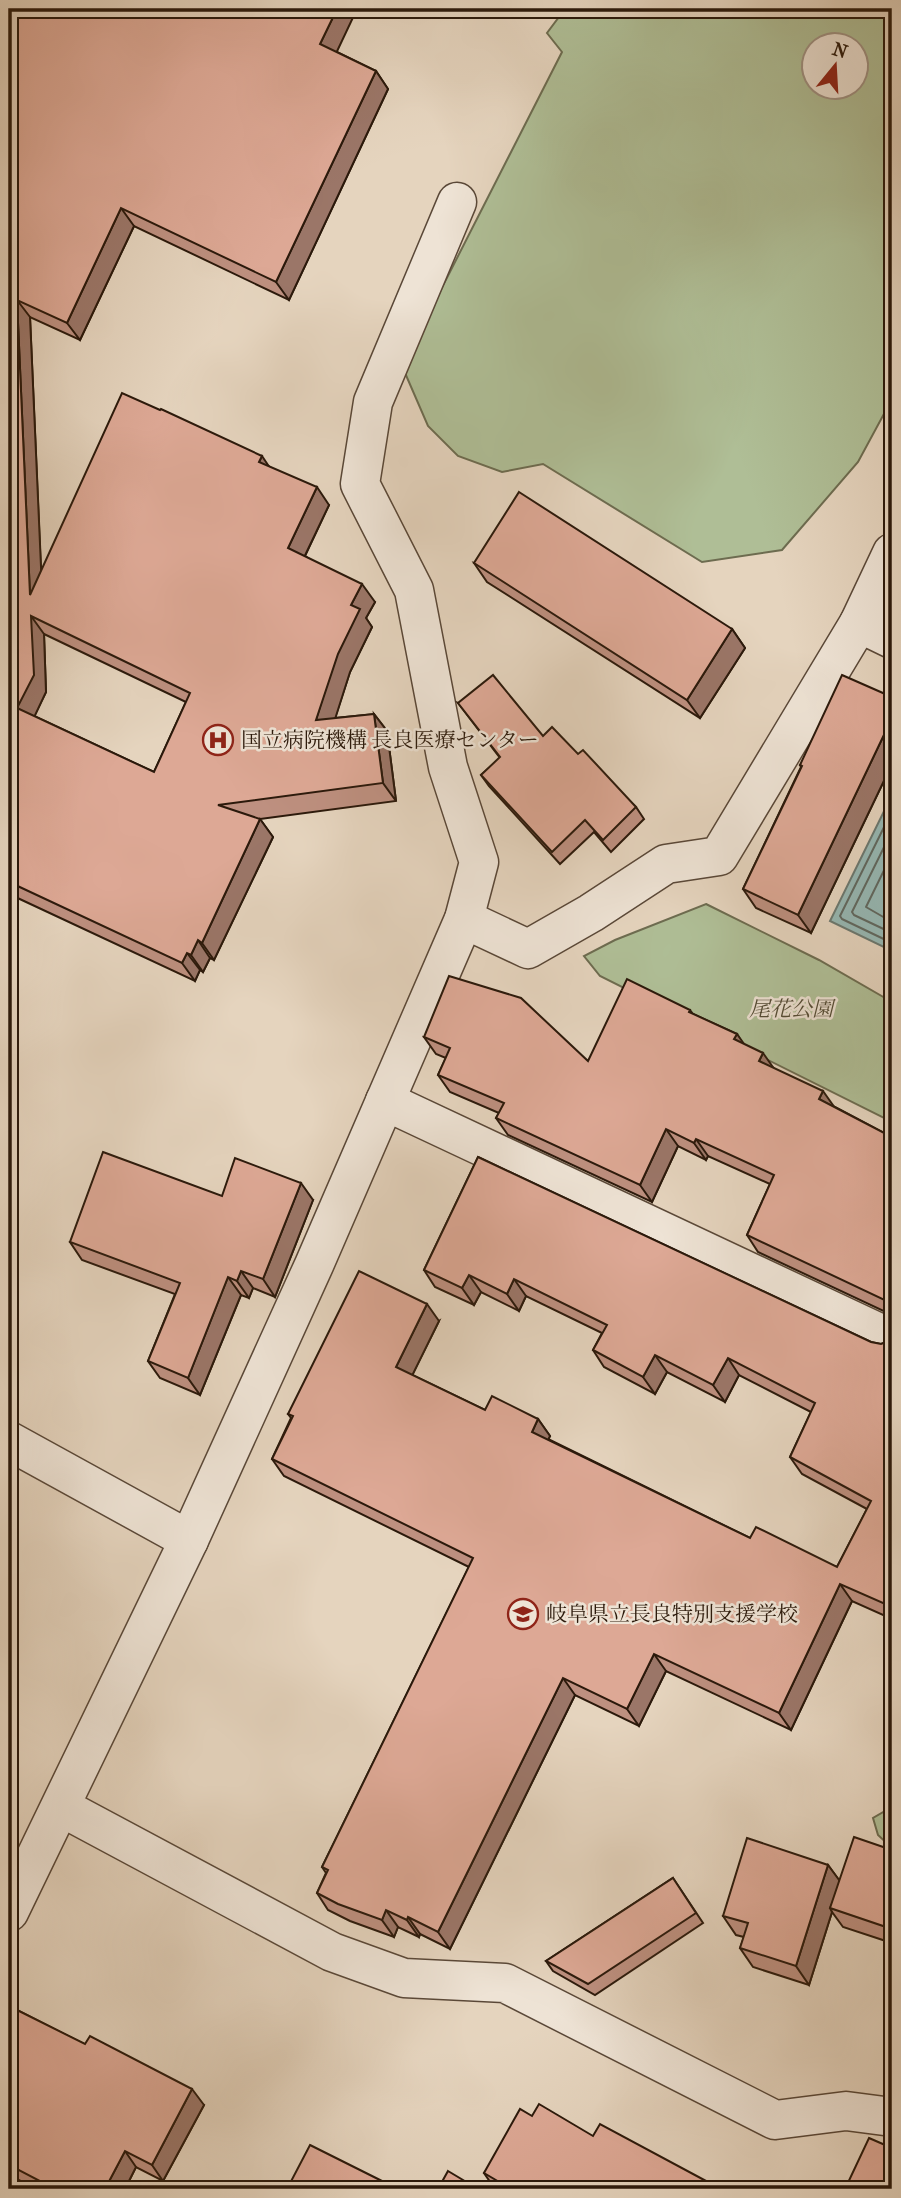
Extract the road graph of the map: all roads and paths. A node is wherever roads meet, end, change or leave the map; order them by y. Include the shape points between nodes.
1 (457, 202) dead end
2 (892, 553) edge
3 (876, 631) edge
4 (464, 919) junction
5 (385, 1101) junction
6 (892, 1339) edge
7 (9, 1441) edge
8 (189, 1540) junction
9 (61, 1807) junction
10 (9, 1912) edge
11 (892, 2117) edge

1 - 4 street via 373,402 360,484 414,590 448,767 479,862
2 - 3 street
3 - 4 street via 719,856 666,864 528,949
4 - 5 street
5 - 6 street
5 - 8 street
7 - 8 street
8 - 9 street
9 - 10 street
9 - 11 street via 332,1952 404,1978 505,1983 775,2120 846,2111

